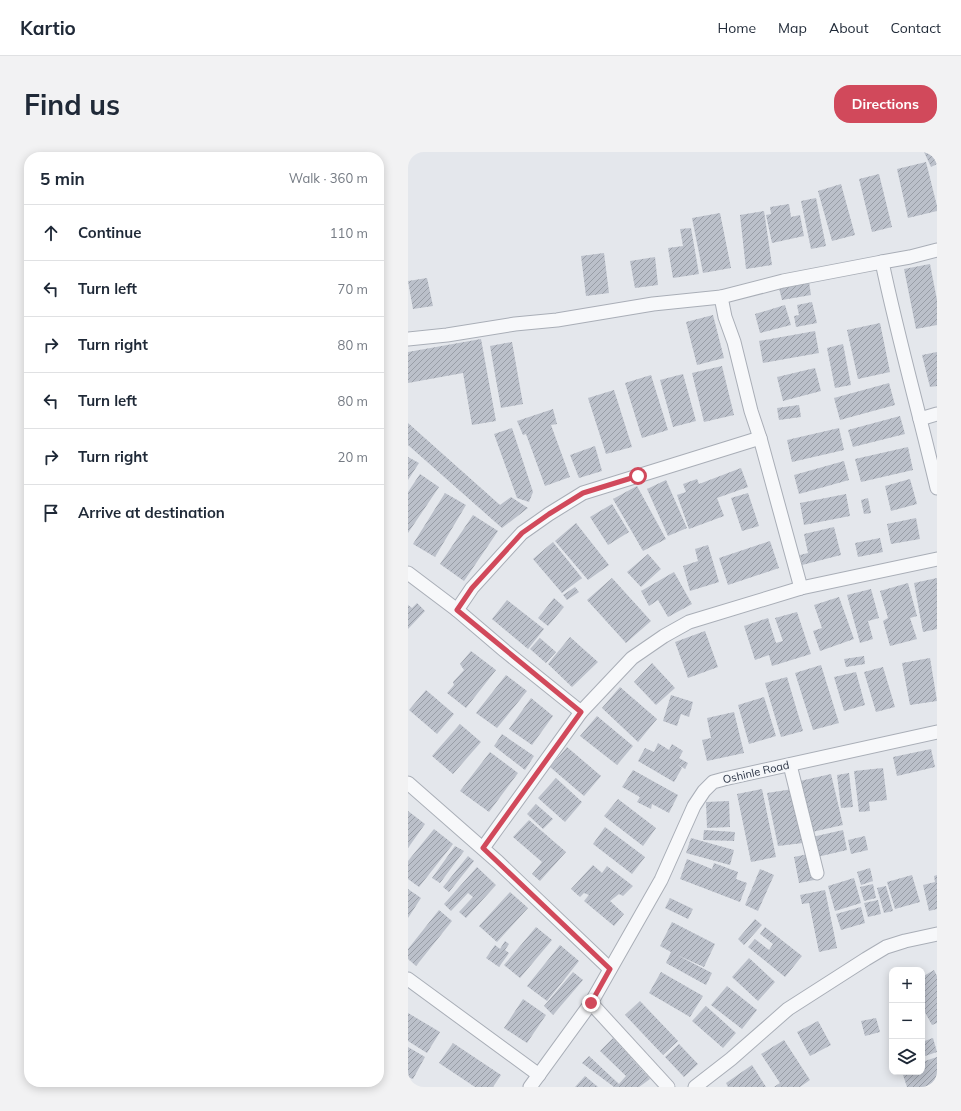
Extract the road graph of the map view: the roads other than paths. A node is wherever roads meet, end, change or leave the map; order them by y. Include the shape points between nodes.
1 (937, 250) edge
2 (882, 262) junction
3 (721, 297) junction
4 (408, 339) edge
5 (937, 414) edge
6 (920, 419) junction
7 (760, 438) junction
8 (937, 488) edge
9 (937, 559) edge
10 (408, 573) edge
11 (801, 588) junction
12 (457, 610) junction
13 (581, 712) junction
14 (937, 732) edge
15 (790, 764) junction
16 (408, 783) edge
17 (483, 848) junction
18 (817, 873) dead end
19 (937, 934) edge
20 (610, 969) junction
21 (408, 979) edge
22 (591, 1003) junction
23 (538, 1075) junction
24 (530, 1087) edge
25 (668, 1087) edge
26 (695, 1087) edge

1 - 2 street via 910,258
2 - 3 street
2 - 6 street via 896,329
3 - 4 street via 653,304 557,320
3 - 7 street
5 - 6 street
6 - 8 street
7 - 11 street
7 - 12 street via 583,493 522,533 472,588
9 - 11 street
10 - 12 street
11 - 13 street via 689,622 664,636 632,658
12 - 13 street
13 - 17 street
14 - 15 street, Oshinle Road
15 - 18 street
15 - 20 street, Oshinle Road via 713,782 704,791 694,806 661,880
16 - 17 street
17 - 20 street
19 - 26 street via 886,947 859,964 788,1009
20 - 22 street, Oshinle Road
21 - 23 street
22 - 23 street, Oshinle Road
22 - 25 street
23 - 24 street, Oshinle Road

